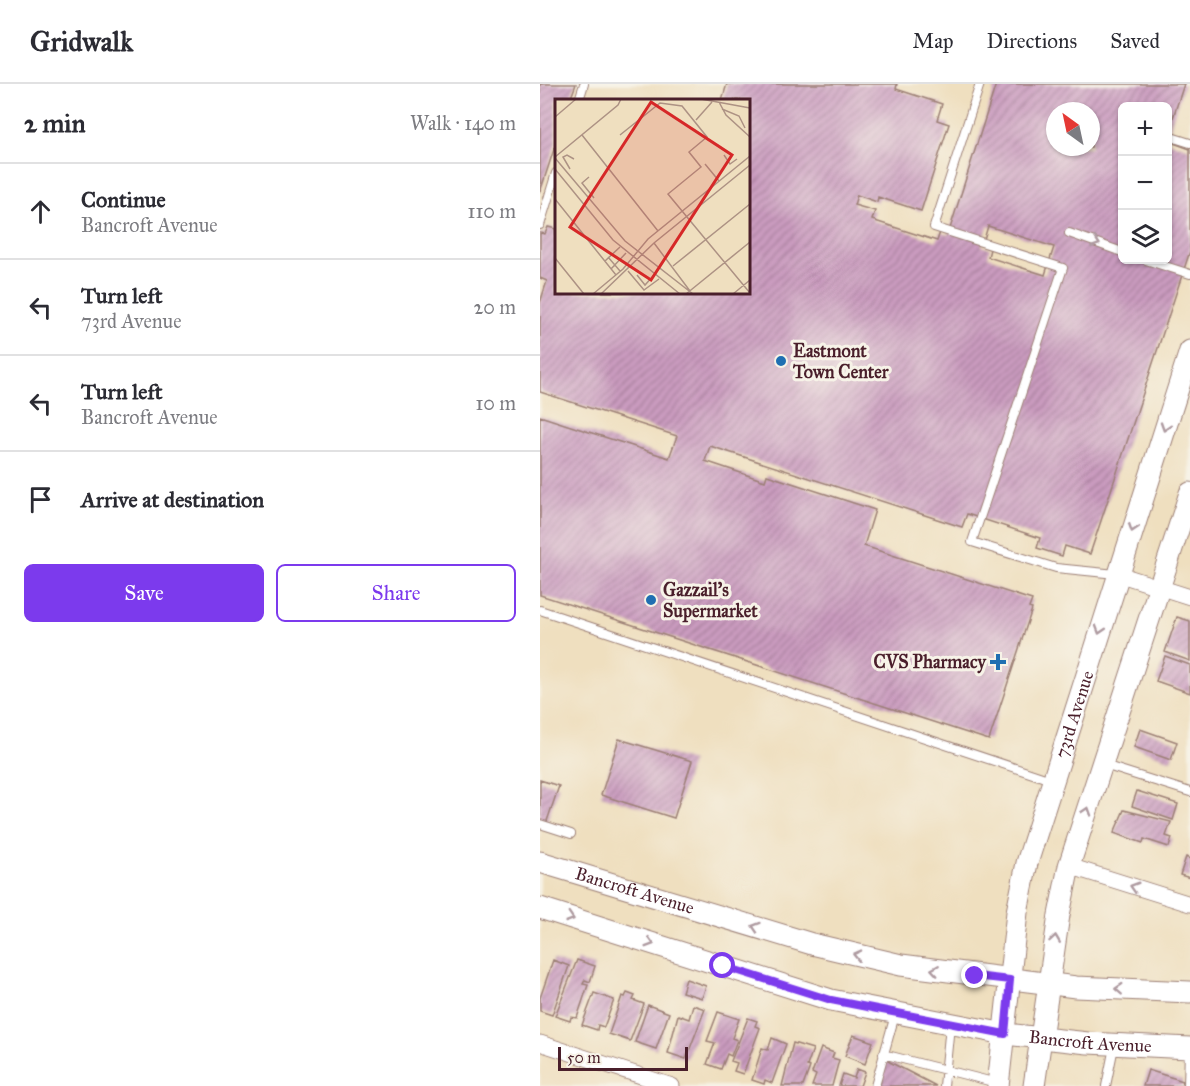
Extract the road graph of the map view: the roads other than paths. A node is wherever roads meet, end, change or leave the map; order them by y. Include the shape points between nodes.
1 (584, 84) edge
2 (980, 84) edge
3 (579, 99) edge
4 (1172, 138) edge
5 (1190, 144) edge
6 (555, 176) edge
7 (540, 225) edge
8 (1069, 233) dead end
9 (1118, 251) edge
10 (1159, 264) edge
11 (1190, 274) edge
12 (1190, 351) edge
13 (1190, 493) edge
14 (1118, 574) junction
15 (1159, 588) junction
16 (1190, 597) edge
17 (540, 610) edge
18 (1102, 765) junction
19 (1053, 781) junction
20 (1190, 792) edge
21 (540, 824) edge
22 (571, 834) dead end
23 (540, 862) edge
24 (1069, 866) junction
25 (1190, 904) edge
26 (540, 908) edge
27 (1010, 980) junction
28 (1049, 984) junction
29 (1190, 992) edge
30 (896, 1013) junction
31 (950, 1024) junction
32 (1005, 1034) junction
33 (1041, 1038) junction
34 (540, 1043) edge
35 (1114, 1045) junction
36 (1190, 1048) edge
37 (883, 1054) junction
38 (947, 1071) junction
39 (998, 1084) edge
40 (672, 1086) edge
41 (875, 1086) edge
42 (944, 1086) edge
43 (1034, 1086) edge
44 (1106, 1086) edge
45 (1188, 1086) edge

1 - 3 lane
2 - 14 lane via 934,227 1062,268 972,542 1056,568
4 - 5 lane
6 - 7 lane
8 -> 9 lane
10 - 11 lane
12 -> 14 main road, 73rd Avenue
13 - 15 main road
14 - 15 street
14 -> 19 main road, 73rd Avenue
15 - 16 street
15 - 18 main road
17 - 19 lane
18 - 20 lane
24 -> 18 main road
19 - 27 main road, 73rd Avenue via 1027,863
21 - 22 lane
27 -> 23 main road, Bancroft Avenue via 901,965 848,953
25 -> 24 street
28 -> 24 main road
26 -> 30 main road, Bancroft Avenue via 831,1000
27 - 28 main road, Bancroft Avenue
27 - 32 main road, 73rd Avenue
29 -> 28 main road, Bancroft Avenue
28 - 33 main road
30 - 31 main road, Bancroft Avenue
30 - 37 lane
31 - 32 main road, Bancroft Avenue
31 - 38 lane
32 - 33 main road, Bancroft Avenue
32 - 39 main road, 73rd Avenue
33 - 35 main road, Bancroft Avenue
33 - 43 main road
34 - 40 street
35 - 36 main road, Bancroft Avenue
35 - 44 lane
36 - 45 lane
37 - 38 lane
37 - 41 lane
38 - 39 lane
38 - 42 lane

